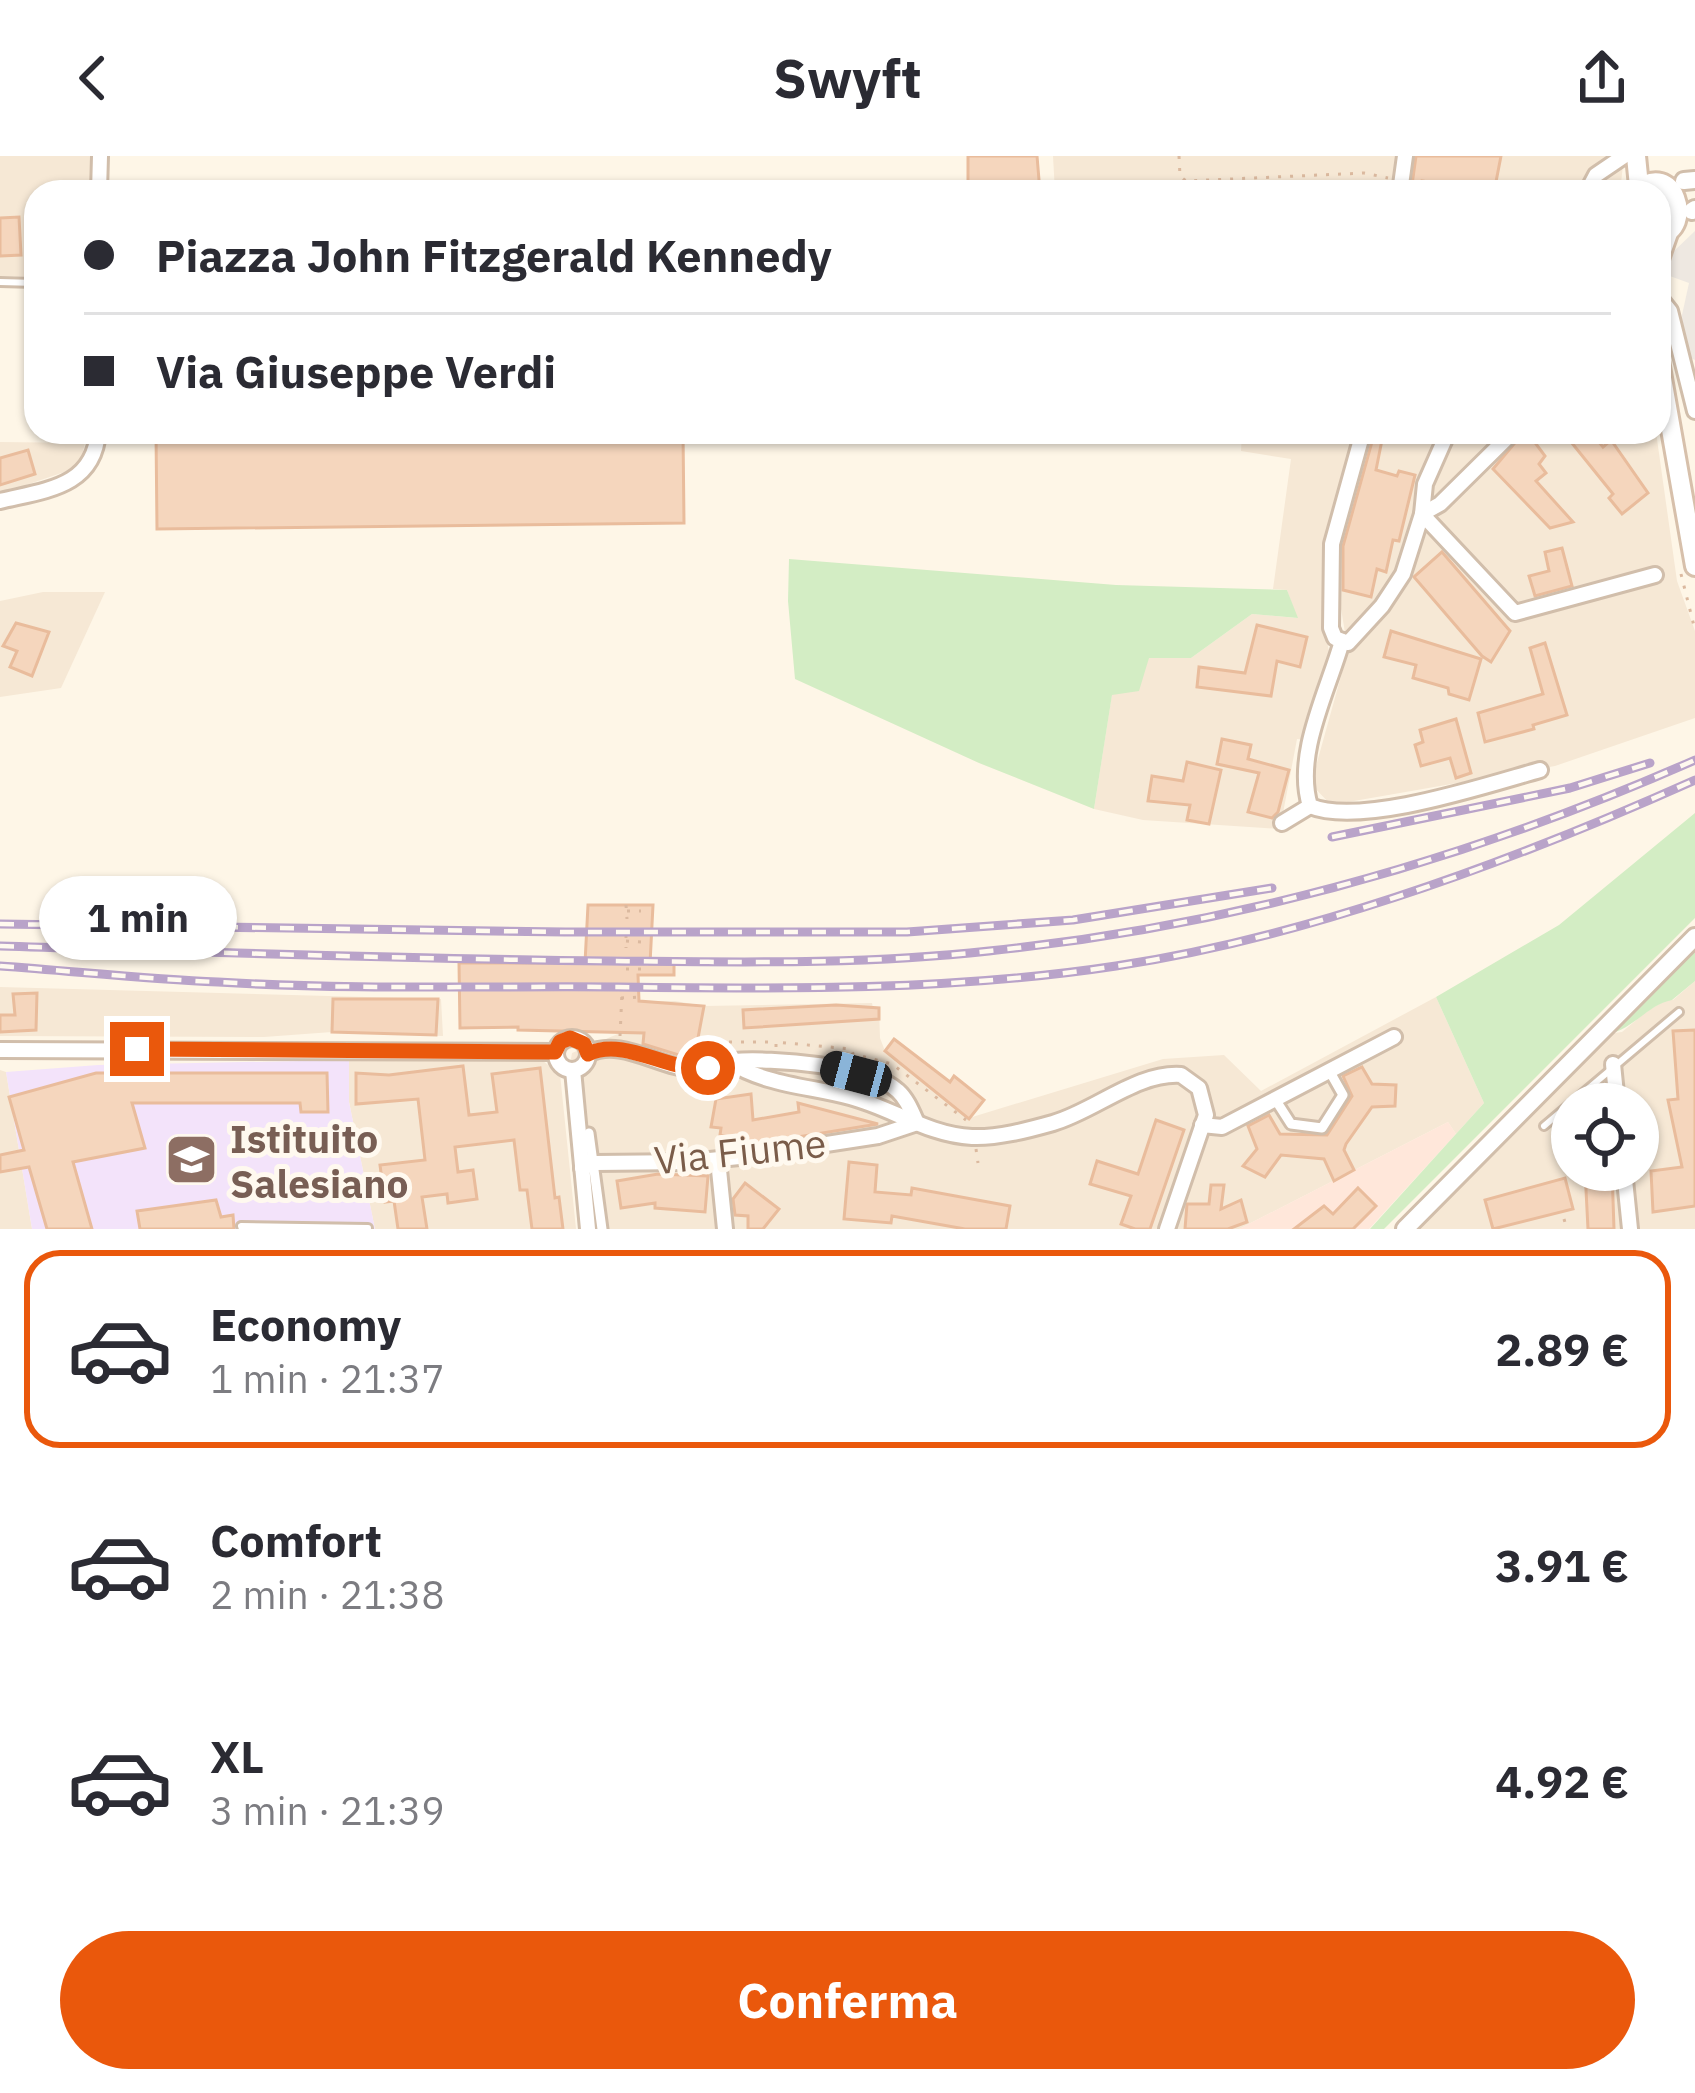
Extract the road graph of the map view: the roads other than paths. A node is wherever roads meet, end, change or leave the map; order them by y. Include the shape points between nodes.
1 (1624, 156) edge
2 (1658, 165) edge
3 (1594, 180) edge
4 (1689, 181) edge
5 (1694, 210) edge
6 (1671, 231) edge
7 (1671, 314) edge
8 (1691, 381) edge
9 (1695, 411) edge
10 (1671, 429) edge
11 (96, 444) edge
12 (1360, 444) edge
13 (1443, 444) edge
14 (1501, 444) edge
15 (0, 501) edge
16 (1422, 514) junction
17 (1695, 566) edge
18 (1655, 575) dead end
19 (1338, 639) junction
20 (1540, 770) dead end
21 (1310, 806) junction
22 (1282, 823) dead end
23 (1695, 937) edge
24 (1679, 1012) dead end
25 (1394, 1037) dead end
26 (0, 1050) edge
27 (555, 1052) junction
28 (588, 1054) junction
29 (728, 1061) junction
30 (1613, 1064) junction
31 (573, 1070) junction
32 (1330, 1072) junction
33 (1615, 1083) edge
34 (1275, 1100) junction
35 (917, 1123) junction
36 (1202, 1125) junction
37 (1544, 1126) dead end
38 (590, 1133) dead end
39 (718, 1160) junction
40 (588, 1166) junction
41 (1626, 1191) edge
42 (368, 1228) edge
43 (242, 1229) edge
44 (588, 1229) edge
45 (602, 1229) edge
46 (725, 1229) edge
47 (1167, 1229) edge
48 (1405, 1229) edge
49 (1630, 1229) edge

1 - 3 street
2 - 4 main road
4 - 5 main road
5 - 6 main road
7 - 8 street
8 - 9 street
10 - 17 main road
11 - 15 street via 79,477
12 - 19 street via 1332,544 1331,628
13 - 16 street
14 - 16 street
16 - 18 street via 1515,613
16 - 19 street via 1403,574 1360,633 1348,643
19 - 21 street via 1303,784
20 - 21 street via 1428,801 1328,813
21 - 22 street
23 - 48 street
24 - 30 lane
25 - 32 street
26 - 27 street
27 - 28 street via 575,1038
27 - 31 street
28 - 29 street via 618,1050 689,1069
28 - 31 street
29 - 35 street via 755,1077 853,1097
29 - 35 street via 830,1067 883,1081
30 - 33 street
30 - 37 lane
31 - 40 street
32 - 34 street
32 - 34 street via 1343,1095 1322,1128 1291,1124
34 - 36 street via 1222,1127
35 - 36 street, Via Fiume via 975,1138 1003,1135 1087,1112 1167,1074 1199,1088
35 - 39 street, Via Fiume
36 - 47 street
38 - 40 street
39 - 40 street, Via Fiume
39 - 46 street
40 - 44 street
40 - 45 street
41 - 49 street
42 - 43 lane

